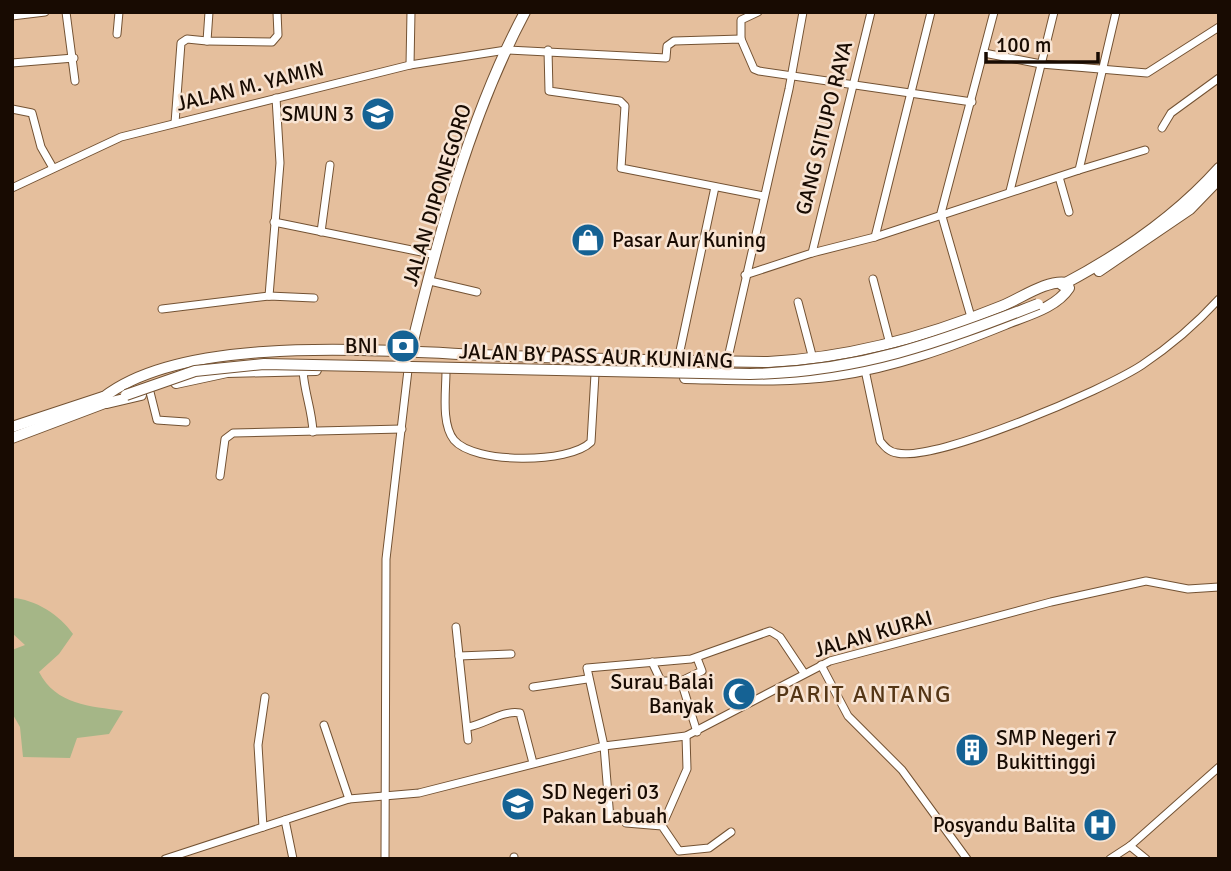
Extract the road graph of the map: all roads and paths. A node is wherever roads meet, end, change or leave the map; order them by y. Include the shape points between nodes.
1 (44, 12) edge
2 (66, 12) edge
3 (119, 12) edge
4 (209, 12) edge
5 (276, 12) edge
6 (411, 12) edge
7 (525, 12) edge
8 (758, 12) edge
9 (803, 12) edge
10 (871, 12) edge
11 (931, 12) edge
12 (994, 12) edge
13 (1054, 12) edge
14 (1116, 12) edge
15 (12, 16) edge
16 (1219, 27) edge
17 (117, 34) dead end
18 (741, 39) junction
19 (207, 41) junction
20 (506, 50) junction
21 (548, 50) junction
22 (984, 53) junction
23 (74, 58) junction
24 (12, 63) edge
25 (1041, 64) junction
26 (410, 65) junction
27 (1103, 70) junction
28 (792, 77) junction
29 (1219, 78) edge
30 (75, 81) dead end
31 (851, 86) junction
32 (911, 94) junction
33 (276, 98) junction
34 (972, 102) junction
35 (12, 109) edge
36 (175, 123) junction
37 (1162, 128) dead end
38 (1145, 150) dead end
39 (330, 165) dead end
40 (53, 168) junction
41 (1219, 168) edge
42 (1079, 170) junction
43 (1059, 177) junction
44 (1219, 180) edge
45 (715, 187) junction
46 (12, 188) edge
47 (1010, 191) junction
48 (764, 196) junction
49 (1198, 196) junction
50 (1069, 212) dead end
51 (941, 213) junction
52 (274, 222) junction
53 (321, 232) junction
54 (875, 237) junction
55 (812, 253) junction
56 (436, 255) junction
57 (745, 275) junction
58 (873, 279) dead end
59 (430, 281) junction
60 (1068, 286) junction
61 (477, 292) dead end
62 (269, 296) junction
63 (314, 298) dead end
64 (1219, 299) edge
65 (798, 302) dead end
66 (163, 309) dead end
67 (971, 317) junction
68 (890, 344) junction
69 (410, 353) junction
70 (514, 356) junction
71 (678, 360) junction
72 (813, 360) junction
73 (727, 362) junction
74 (303, 370) junction
75 (408, 370) junction
76 (865, 370) junction
77 (446, 371) junction
78 (513, 373) junction
79 (595, 374) junction
80 (150, 392) junction
81 (105, 400) junction
82 (38, 422) junction
83 (186, 422) dead end
84 (12, 427) edge
85 (402, 429) junction
86 (313, 432) junction
87 (12, 438) edge
88 (220, 476) dead end
89 (1219, 587) edge
90 (456, 627) dead end
91 (511, 654) dead end
92 (459, 656) junction
93 (697, 658) junction
94 (652, 662) junction
95 (821, 665) junction
96 (804, 673) junction
97 (587, 679) junction
98 (681, 681) junction
99 (533, 687) dead end
100 (265, 697) dead end
101 (324, 725) dead end
102 (468, 727) junction
103 (697, 732) junction
104 (686, 736) junction
105 (468, 740) dead end
106 (604, 746) junction
107 (533, 763) junction
108 (1219, 767) edge
109 (384, 794) junction
110 (349, 799) junction
111 (610, 819) dead end
112 (285, 820) junction
113 (626, 823) dead end
114 (662, 826) junction
115 (263, 827) junction
116 (731, 832) dead end
117 (1130, 846) junction
118 (199, 848) junction
119 (165, 859) edge
120 (200, 859) edge
121 (293, 859) edge
122 (385, 859) edge
123 (967, 859) edge
124 (1110, 859) edge
125 (1146, 859) edge

1 - 15 street
2 - 23 street
3 - 17 street
4 - 19 street
5 - 19 street via 278,36 272,42
6 - 26 street
7 - 20 highway, JALAN DIPONEGORO
8 - 18 street via 741,20
9 - 28 street
10 - 31 street, GANG SITUPO RAYA
11 - 32 street
12 - 22 street
13 - 25 street
14 - 27 street
16 - 27 street via 1155,71
18 - 21 street, JALAN M. YAMIN via 674,41 667,46 666,58
18 - 28 street via 754,69
19 - 36 street via 187,39 181,43
20 - 21 street, JALAN M. YAMIN
20 - 26 street, JALAN M. YAMIN
20 - 56 highway, JALAN DIPONEGORO via 460,170
21 - 45 street via 549,91 620,101 625,106 621,168
22 - 25 street
22 - 34 street
23 - 24 street
23 - 30 street
25 - 27 street
25 - 47 street
26 - 33 street, JALAN M. YAMIN
27 - 42 street
28 - 31 street
28 - 48 street
29 - 37 street via 1171,113
31 - 32 street
31 - 55 street, GANG SITUPO RAYA
32 - 34 street
32 - 54 street
33 - 36 street, JALAN M. YAMIN
33 - 52 street via 280,163
34 - 51 street
35 - 40 street via 32,113 41,147
36 - 40 street, JALAN M. YAMIN via 102,143
38 - 42 street
39 - 53 street
40 - 46 street, JALAN M. YAMIN
41 - 49 highway, JALAN BY PASS AUR KUNIANG
42 - 43 street
43 - 47 street
43 - 50 street
44 - 49 highway, JALAN BY PASS AUR KUNIANG
45 - 48 street
45 - 71 street
47 - 51 street
48 - 57 street
49 - 60 highway, JALAN BY PASS AUR KUNIANG
51 - 54 street
51 - 67 street
52 - 53 street
52 - 62 street
53 - 56 street
54 - 55 street
55 - 57 street
56 - 59 highway, JALAN DIPONEGORO
57 - 73 street
58 - 68 street
59 - 61 street
59 - 69 highway, JALAN DIPONEGORO
60 - 67 highway, JALAN BY PASS AUR KUNIANG via 1051,285
60 - 76 highway, JALAN BY PASS AUR KUNIANG via 1058,301 1014,320
60 - 81 highway, JALAN BY PASS AUR KUNIANG, bridge via 1037,302 901,348 808,367 263,358 193,366
62 - 63 street
62 - 66 street
64 - 76 street via 1170,344 1129,372 1018,423 911,454 887,449 880,441
65 - 72 street
67 - 68 highway, JALAN BY PASS AUR KUNIANG
68 - 72 highway, JALAN BY PASS AUR KUNIANG
69 - 70 highway, JALAN BY PASS AUR KUNIANG
69 - 81 highway, JALAN BY PASS AUR KUNIANG via 273,352 208,357 146,373
70 - 71 highway, JALAN BY PASS AUR KUNIANG
70 - 78 highway
71 - 73 highway, JALAN BY PASS AUR KUNIANG
72 - 73 highway, JALAN BY PASS AUR KUNIANG
74 - 75 highway, JALAN BY PASS AUR KUNIANG
74 - 80 highway, JALAN BY PASS AUR KUNIANG via 211,374
74 - 86 street
75 - 77 highway, JALAN BY PASS AUR KUNIANG
75 - 85 street
76 - 79 highway, JALAN BY PASS AUR KUNIANG via 777,379
77 - 78 highway, JALAN BY PASS AUR KUNIANG
77 - 79 street via 447,420 454,440 477,453 548,458 567,456 591,442
78 - 79 highway, JALAN BY PASS AUR KUNIANG
80 - 81 highway, JALAN BY PASS AUR KUNIANG
80 - 83 street via 157,420
81 - 82 highway, JALAN BY PASS AUR KUNIANG
82 - 84 highway, JALAN BY PASS AUR KUNIANG
82 - 87 highway, JALAN BY PASS AUR KUNIANG
85 - 86 street
85 - 109 street via 386,559
86 - 88 street via 228,435
89 - 95 street, JALAN KURAI via 1133,582
90 - 92 street
91 - 92 street
92 - 102 street
93 - 94 street
93 - 96 street via 770,631 780,637
93 - 98 street via 702,671
94 - 97 street via 591,666
94 - 98 street via 662,681
95 - 96 street, JALAN KURAI
95 - 123 street via 848,716 902,770
96 - 103 street, JALAN KURAI
97 - 99 street
97 - 106 street
98 - 103 street
100 - 115 street via 258,745
101 - 110 street
102 - 105 street
102 - 107 street via 505,713 520,713
103 - 104 street, JALAN KURAI
104 - 106 street, JALAN KURAI
104 - 114 street via 684,781
106 - 107 street, JALAN KURAI
106 - 111 street
107 - 109 street, JALAN KURAI via 419,793
108 - 117 street
109 - 110 street, JALAN KURAI
109 - 122 street
110 - 112 street, JALAN KURAI
112 - 115 street, JALAN KURAI
112 - 121 street
113 - 114 street
114 - 116 street via 679,851 709,848
115 - 118 street, JALAN KURAI
117 - 124 street
117 - 125 street
118 - 119 street, JALAN KURAI
118 - 120 street

